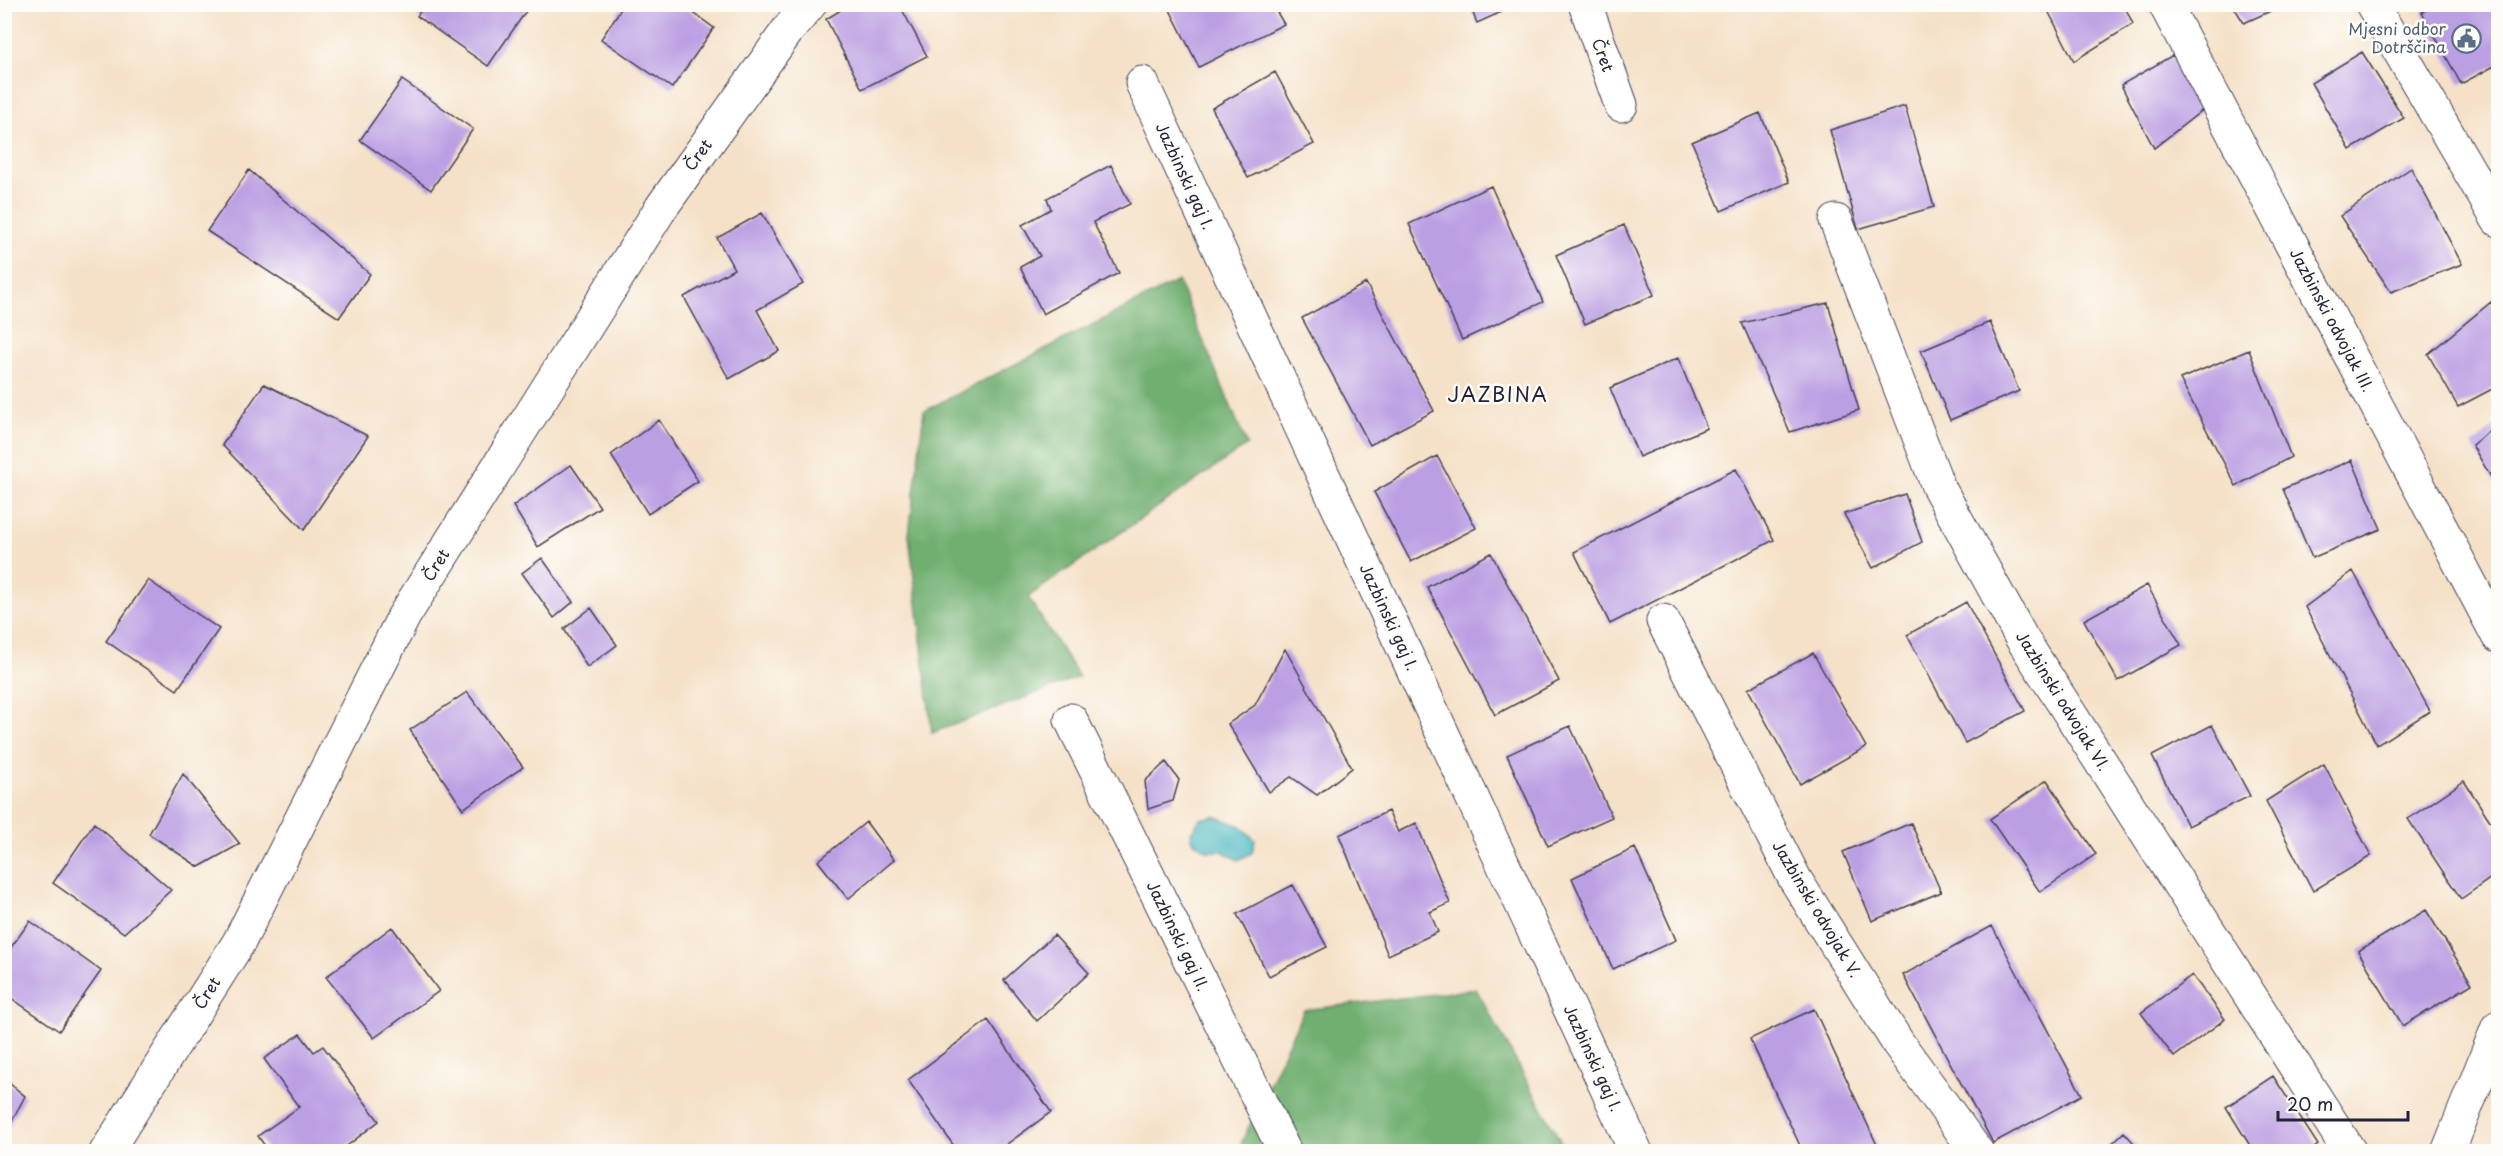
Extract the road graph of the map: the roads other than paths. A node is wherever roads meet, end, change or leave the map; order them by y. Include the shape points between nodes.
1 (810, 4) edge
2 (1585, 4) edge
3 (2165, 4) edge
4 (2372, 4) edge
5 (1142, 83) dead end
6 (1622, 105) dead end
7 (2499, 220) edge
8 (1836, 221) dead end
9 (1663, 621) dead end
10 (2499, 636) edge
11 (1071, 720) dead end
12 (2499, 1027) edge
13 (106, 1152) edge
14 (1285, 1152) edge
15 (1636, 1152) edge
16 (1977, 1152) edge
17 (2350, 1152) edge
18 (2448, 1152) edge

1 - 13 street, Čret via 661,208 404,616 239,942
2 - 6 street, Čret
3 - 10 street, Jazbinski odvojak III.
4 - 7 street
5 - 15 street, Jazbinski gaj I.
8 - 17 street, Jazbinski odvojak VI. via 1938,486 2021,637
9 - 16 street, Jazbinski odvojak V. via 1795,879 1898,1043
11 - 14 street, Jazbinski gaj II.
12 - 18 street

